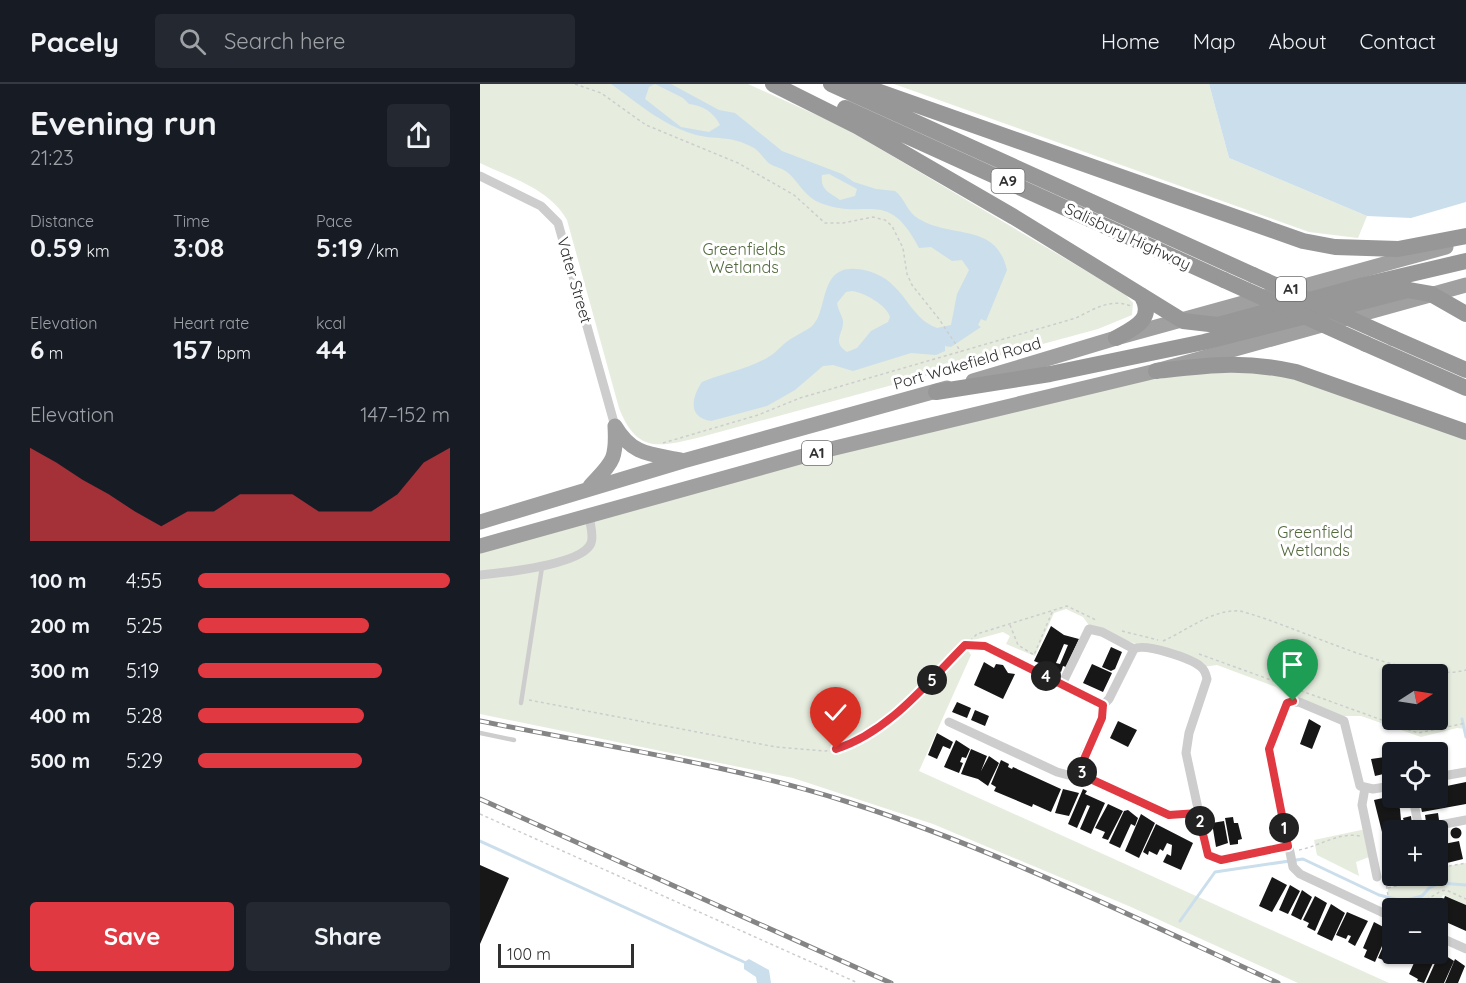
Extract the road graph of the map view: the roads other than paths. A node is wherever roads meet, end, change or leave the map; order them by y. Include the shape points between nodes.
1 (773, 84) edge
2 (791, 84) edge
3 (831, 84) edge
4 (857, 84) edge
5 (480, 176) edge
6 (1466, 236) edge
7 (1466, 241) edge
8 (1466, 261) edge
9 (1466, 285) edge
10 (1431, 294) junction
11 (1139, 302) junction
12 (1466, 314) edge
13 (1183, 321) junction
14 (1116, 338) junction
15 (1466, 370) edge
16 (1156, 371) junction
17 (1466, 388) edge
18 (936, 392) junction
19 (615, 426) junction
20 (1466, 432) edge
21 (683, 461) junction
22 (586, 490) junction
23 (589, 515) junction
24 (480, 522) edge
25 (480, 546) edge
26 (542, 565) junction
27 (480, 574) edge
28 (985, 646) road end
29 (1134, 649) junction
30 (1062, 684) junction
31 (521, 701) road end
32 (1103, 705) junction
33 (949, 722) dead end
34 (480, 733) edge
35 (514, 740) dead end
36 (1081, 771) junction
37 (1466, 771) edge
38 (1448, 775) edge
39 (1382, 787) edge
40 (1365, 789) junction
41 (1415, 808) edge
42 (1198, 813) junction
43 (1466, 820) edge
44 (1291, 851) junction
45 (1377, 877) dead end
46 (1382, 908) edge
47 (1448, 941) edge
48 (1466, 949) edge

1 - 11 highway via 857,126
2 - 17 highway, Salisbury Highway / A9, bridge
3 - 15 highway, Salisbury Highway / A9, bridge
4 - 6 highway via 1304,241 1335,247 1398,249
5 - 19 street, Vater Street via 541,206 558,223
7 - 13 highway, Port Wakefield Road / A1
8 - 13 highway via 1218,325
9 - 10 highway, A1
10 - 12 highway
10 - 16 highway, A1
10 - 18 highway via 1408,290 1204,342 1050,374
11 - 13 highway
11 - 14 highway via 1146,308 1145,319
13 - 14 highway, Port Wakefield Road / A1
14 - 18 highway, Port Wakefield Road / A1
16 - 20 highway via 1231,363 1269,366
16 - 23 highway, A1 via 814,453
18 - 21 highway, Port Wakefield Road / A1
19 - 21 highway via 637,451
19 - 22 highway via 610,464
21 - 22 highway, Port Wakefield Road / A1
22 - 24 highway, Port Wakefield Road / A1
23 - 25 highway, A1
23 - 26 street via 592,540 587,549 571,558
26 - 27 street via 513,573
26 - 31 lane
28 - 30 street
29 - 30 street via 1103,628 1091,628
29 - 32 street
29 - 42 street via 1149,647 1196,664 1206,673 1207,683 1186,746
30 - 32 street
32 - 36 street via 1102,718 1082,760
33 - 36 street via 1057,772 1068,775
34 - 35 lane
36 - 42 street via 1090,780 1169,815
37 - 38 street
39 - 40 street
40 - 44 street via 1357,780 1344,721 1299,702 1287,703 1269,749
40 - 45 street via 1362,805
41 - 43 street via 1419,829
42 - 44 street via 1206,851 1213,858
44 - 46 street via 1293,867 1300,874
47 - 48 street

